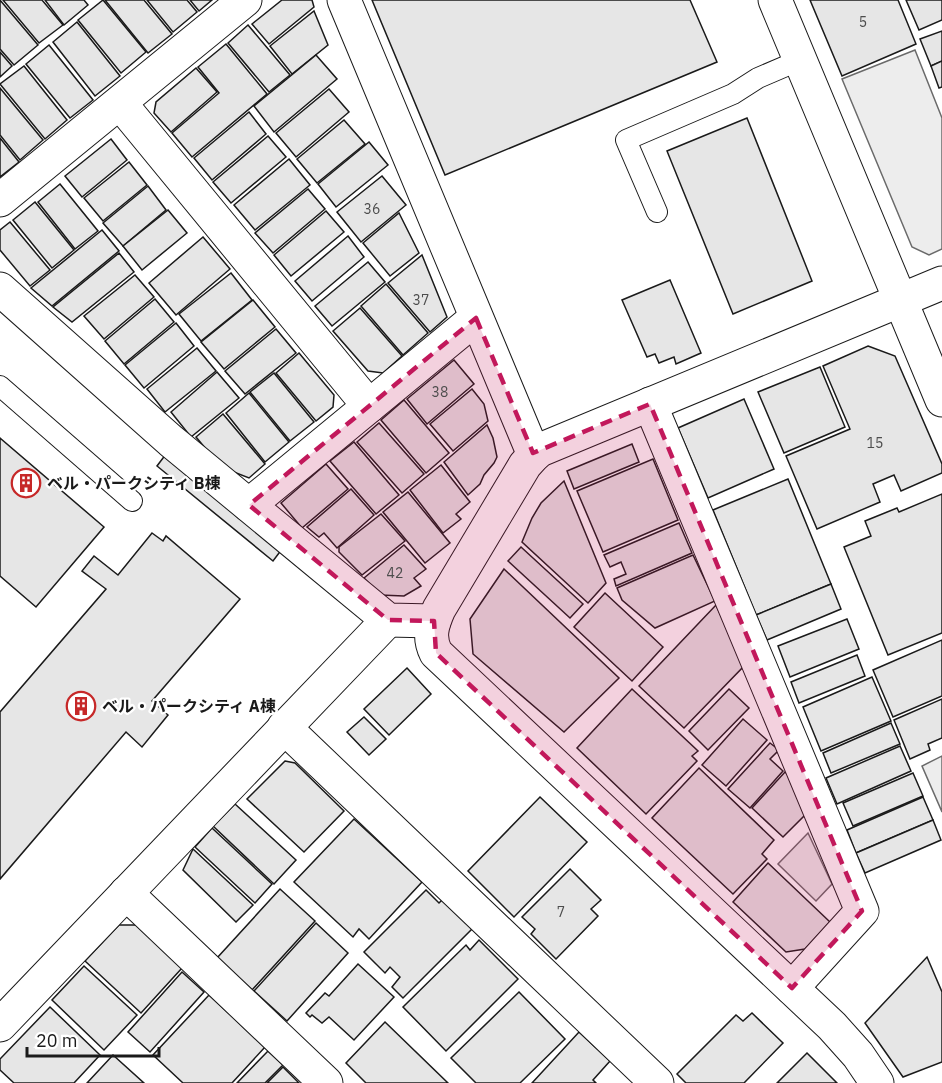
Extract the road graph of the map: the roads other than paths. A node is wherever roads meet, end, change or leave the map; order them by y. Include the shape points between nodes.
1 (245, 0) edge
2 (344, 0) edge
3 (775, 0) edge
4 (800, 60) junction
5 (120, 103) junction
6 (0, 200) edge
7 (657, 212) dead end
8 (942, 283) edge
9 (0, 289) edge
10 (900, 300) junction
11 (476, 318) junction
12 (0, 386) edge
13 (942, 400) edge
14 (650, 404) junction
15 (369, 406) junction
16 (534, 455) junction
17 (132, 501) dead end
18 (249, 505) junction
19 (388, 620) junction
20 (434, 621) junction
21 (284, 727) junction
22 (126, 893) junction
23 (792, 988) junction
24 (0, 1025) edge
25 (326, 1083) edge
26 (657, 1083) edge
27 (877, 1083) edge

1 - 5 street
2 - 11 street
3 - 4 street
4 - 7 lane via 626,140
4 - 10 street
5 - 6 street
5 - 15 street
8 - 10 street
9 - 18 street
10 - 13 street
10 - 14 street
11 - 15 street
11 - 16 street
12 - 17 lane
14 - 16 street
14 - 23 street via 862,911
15 - 18 street
16 - 20 street
18 - 19 street
19 - 20 street
19 - 21 street
20 - 23 street via 432,644 436,652
21 - 22 street
21 - 26 street
22 - 24 street
22 - 25 street
23 - 27 street via 839,1033

